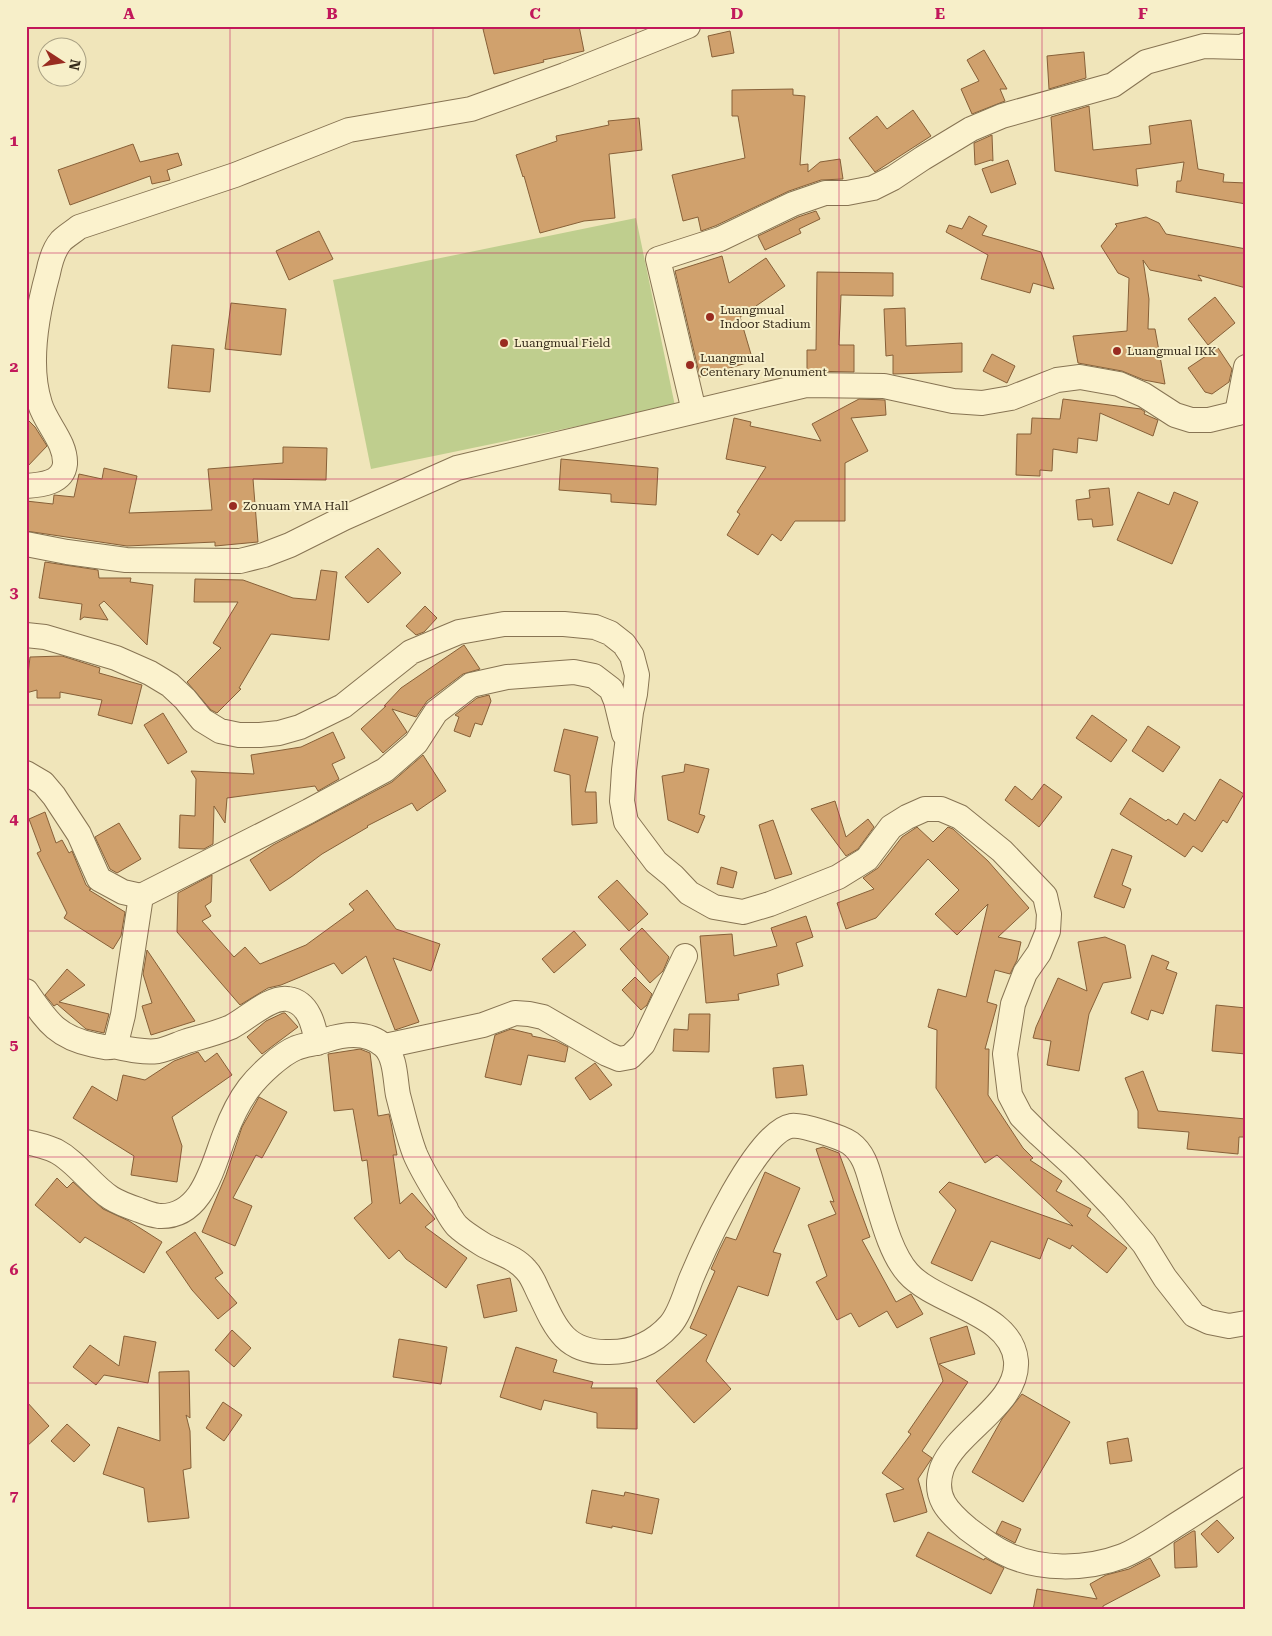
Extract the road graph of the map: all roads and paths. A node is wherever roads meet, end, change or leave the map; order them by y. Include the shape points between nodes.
1 (688, 26) edge
2 (1246, 46) edge
3 (1246, 367) edge
4 (694, 411) junction
5 (1241, 412) edge
6 (26, 486) edge
7 (26, 544) edge
8 (26, 635) edge
9 (626, 746) junction
10 (26, 773) edge
11 (141, 896) junction
12 (685, 956) dead end
13 (26, 991) edge
14 (318, 1044) junction
15 (113, 1046) junction
16 (385, 1046) junction
17 (26, 1142) edge
18 (1246, 1323) edge
19 (1246, 1480) edge

1 - 6 street via 471,109 349,130 235,175 79,227 60,242 51,261 34,339 37,392 47,422 63,450 65,465 57,479 44,485
2 - 4 street via 1204,46 1146,62 1113,86 1002,116 971,129 873,188 826,193 793,204 720,239 658,259
3 - 5 street
4 - 5 street via 806,385 884,386 953,401 982,403 1011,398 1057,380 1080,377 1119,384 1175,415 1191,420 1209,420
4 - 7 street via 456,468 290,545 240,561 126,560
8 - 9 street via 45,637 116,658 170,685 202,720 220,731 260,735 300,727 343,706 411,652 459,632 504,624 595,627 624,644 632,656 637,675
9 - 11 street via 611,689 594,676 574,672 507,677 470,685 436,712 416,743 385,770
9 - 18 street via 622,801 626,822 656,862 689,893 714,907 742,912 838,877 867,859 891,827 925,809 941,810 960,817 1002,851 1045,896 1048,914 1048,931 1039,953 1025,973 1013,1004 1006,1054 1010,1095 1021,1116 1114,1208 1194,1315 1229,1326
10 - 11 street via 43,783 54,796 79,834 100,879 123,892
11 - 15 street via 123,1015
12 - 16 street via 643,1044 630,1057 619,1059 606,1054 542,1017 529,1014 515,1014 482,1025
13 - 15 street via 51,1025 63,1035 79,1042
14 - 15 street via 306,1010 288,999 276,999 228,1028 158,1051
14 - 16 street via 341,1034 363,1036
14 - 17 street via 295,1048 273,1063 249,1088 223,1137 210,1177 192,1203 177,1213 159,1216 113,1199 59,1152
16 - 19 street via 415,1153 456,1225 482,1244 513,1258 529,1273 554,1326 566,1340 580,1349 623,1353 651,1342 674,1322 714,1226 743,1175 764,1147 791,1125 827,1133 854,1146 865,1160 894,1249 905,1270 921,1285 994,1324 1010,1339 1016,1360 1014,1383 957,1445 943,1465 940,1478 939,1495 947,1511 974,1533 1005,1554 1036,1564 1057,1567 1090,1564 1120,1557 1149,1543

